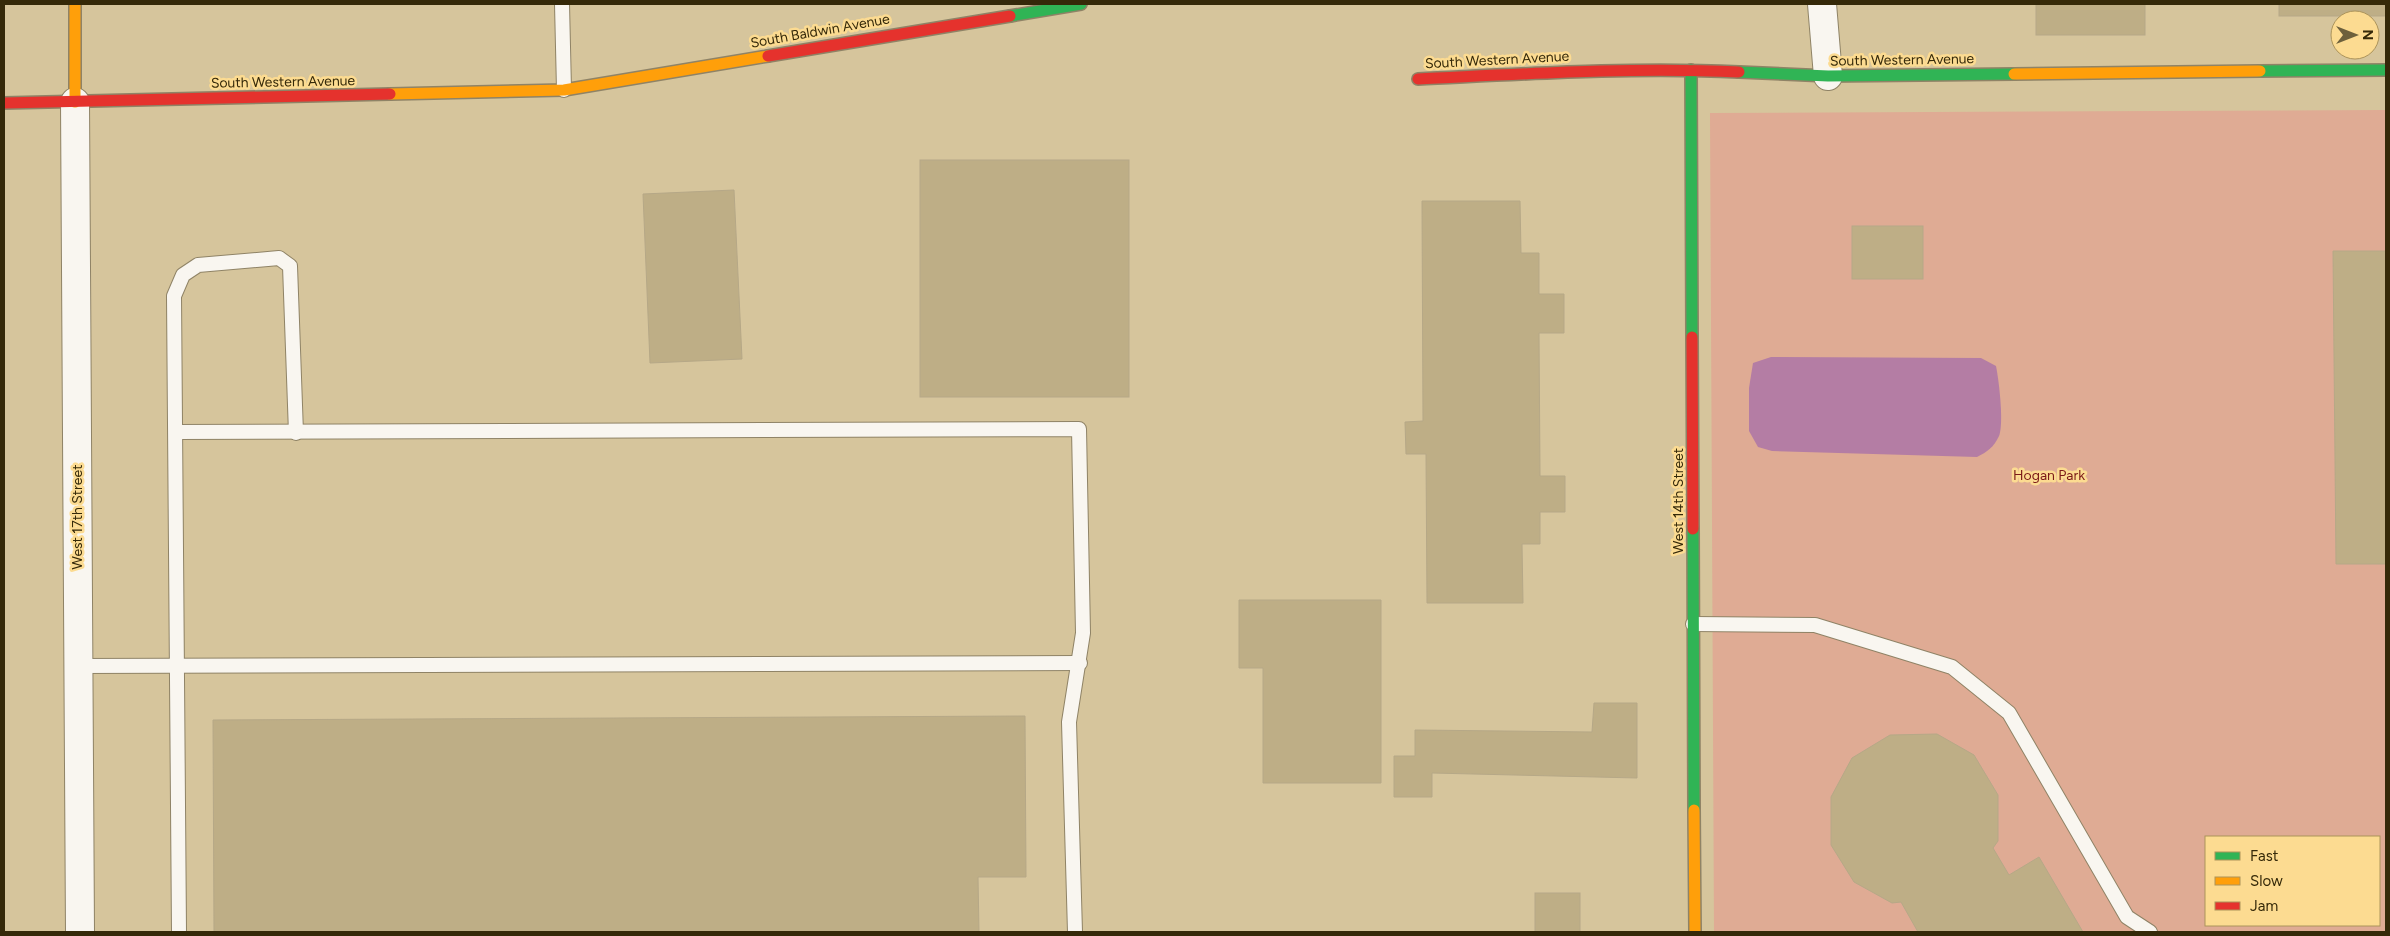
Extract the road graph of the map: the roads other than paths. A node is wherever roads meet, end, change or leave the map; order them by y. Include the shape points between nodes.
1 (74, 4) edge
2 (562, 4) edge
3 (1081, 4) edge
4 (1822, 4) edge
5 (1691, 70) junction
6 (2386, 70) edge
7 (1828, 76) junction
8 (1418, 80) dead end
9 (564, 90) junction
10 (4, 102) edge
11 (75, 102) junction
12 (176, 432) junction
13 (296, 433) junction
14 (1693, 624) junction
15 (1080, 663) junction
16 (78, 666) junction
17 (177, 667) junction
18 (80, 932) edge
19 (180, 932) edge
20 (1075, 932) edge
21 (1695, 932) edge
22 (2150, 932) edge

1 - 11 main road
2 - 9 lane
3 - 9 main road, South Baldwin Avenue
4 - 7 street
5 - 7 main road, South Western Avenue
5 - 8 main road, South Western Avenue via 1575,71
5 - 14 main road, West 14th Street
6 - 7 main road, South Western Avenue
9 - 11 main road, South Western Avenue
10 - 11 main road, South Western Avenue
11 - 16 street, West 17th Street
12 - 13 lane
12 - 13 lane via 174,296 183,275 198,265 279,258 290,266
12 - 17 lane
13 - 15 lane via 1079,429 1083,633
14 - 21 main road, West 14th Street
14 - 22 lane via 1815,625 1952,667 2010,713 2127,917
15 - 17 lane
15 - 20 lane via 1069,722
16 - 17 lane
16 - 18 street, West 17th Street
17 - 19 lane

